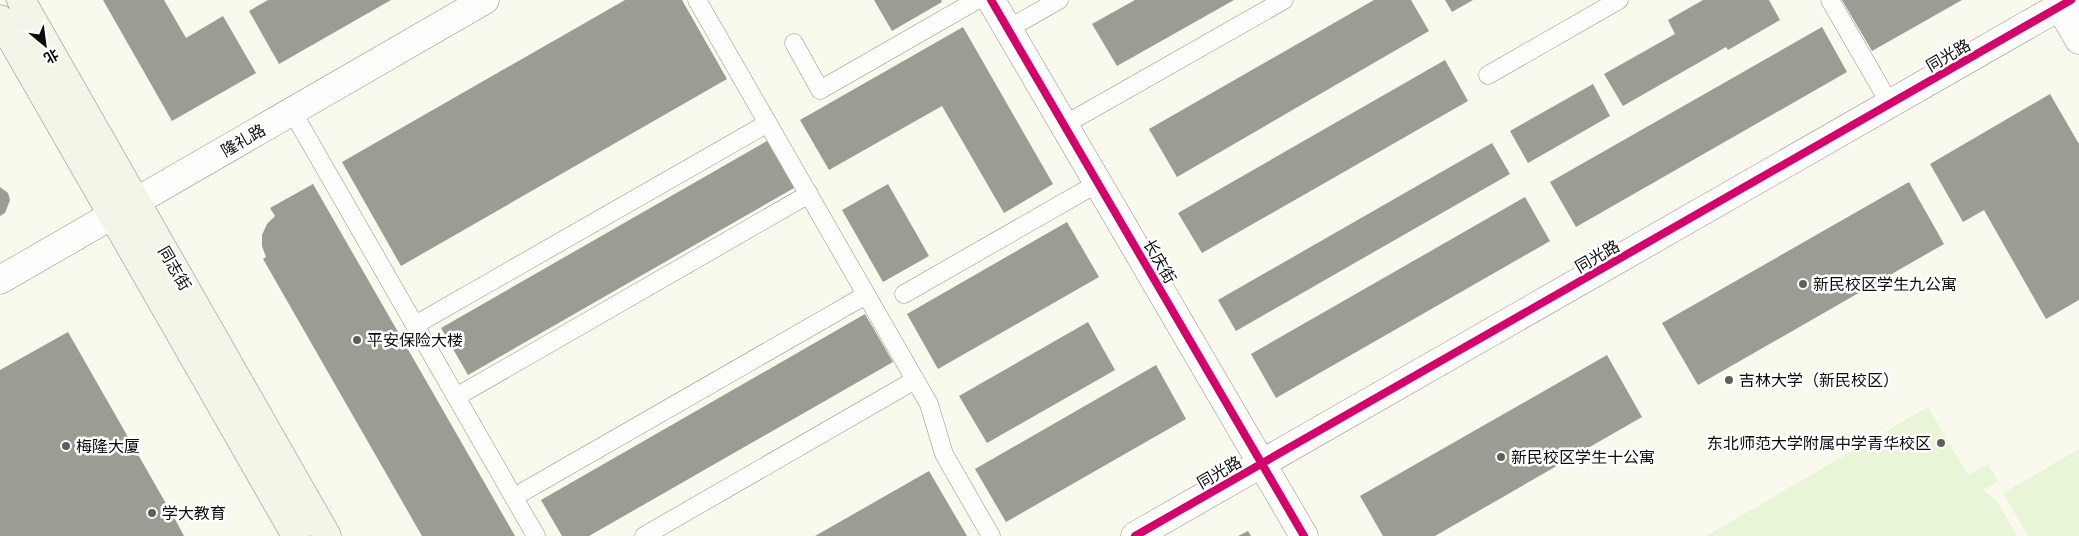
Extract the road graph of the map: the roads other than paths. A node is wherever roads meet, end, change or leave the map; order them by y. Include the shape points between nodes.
1 (21, 0) edge
2 (485, 0) edge
3 (697, 0) edge
4 (977, 0) edge
5 (991, 0) edge
6 (1059, 0) edge
7 (1284, 0) edge
8 (1619, 0) edge
9 (1830, 0) edge
10 (2062, 2) edge
11 (0, 19) edge
12 (1008, 29) junction
13 (2079, 40) edge
14 (794, 44) dead end
15 (1488, 75) dead end
16 (1890, 104) junction
17 (292, 112) junction
18 (768, 123) junction
19 (1064, 124) junction
20 (1098, 183) junction
21 (809, 194) junction
22 (137, 201) junction
23 (114, 214) junction
24 (0, 280) edge
25 (904, 294) dead end
26 (866, 295) junction
27 (415, 326) junction
28 (915, 380) junction
29 (456, 397) junction
30 (1262, 463) junction
31 (514, 497) junction
32 (296, 536) edge
33 (328, 536) edge
34 (536, 536) edge
35 (644, 536) edge
36 (991, 536) edge
37 (1135, 536) edge
38 (1304, 536) edge

1 - 22 main road, 同志街
2 - 17 street, 隆礼路
3 - 18 lane
4 - 14 lane via 820,90
5 - 12 street, 长庆街
6 - 12 lane
7 - 19 lane
8 - 15 lane
9 - 16 lane
10 - 13 street
10 - 16 street, 同光路
11 - 23 main road, 同志街
12 - 19 street, 长庆街
16 - 30 street, 同光路
17 - 22 street, 隆礼路
17 - 27 lane
18 - 21 lane
18 - 27 lane
19 - 20 street, 长庆街
20 - 25 lane
20 - 30 street, 长庆街
21 - 26 lane
21 - 29 lane
22 - 23 street, 隆礼路
22 - 33 main road, 同志街
23 - 24 street, 隆礼路
23 - 32 main road, 同志街
26 - 28 lane
26 - 31 lane
27 - 29 lane
28 - 35 lane
28 - 36 lane via 930,404 944,454
29 - 31 lane
30 - 37 street, 同光路
30 - 38 street, 长庆街
31 - 34 lane

